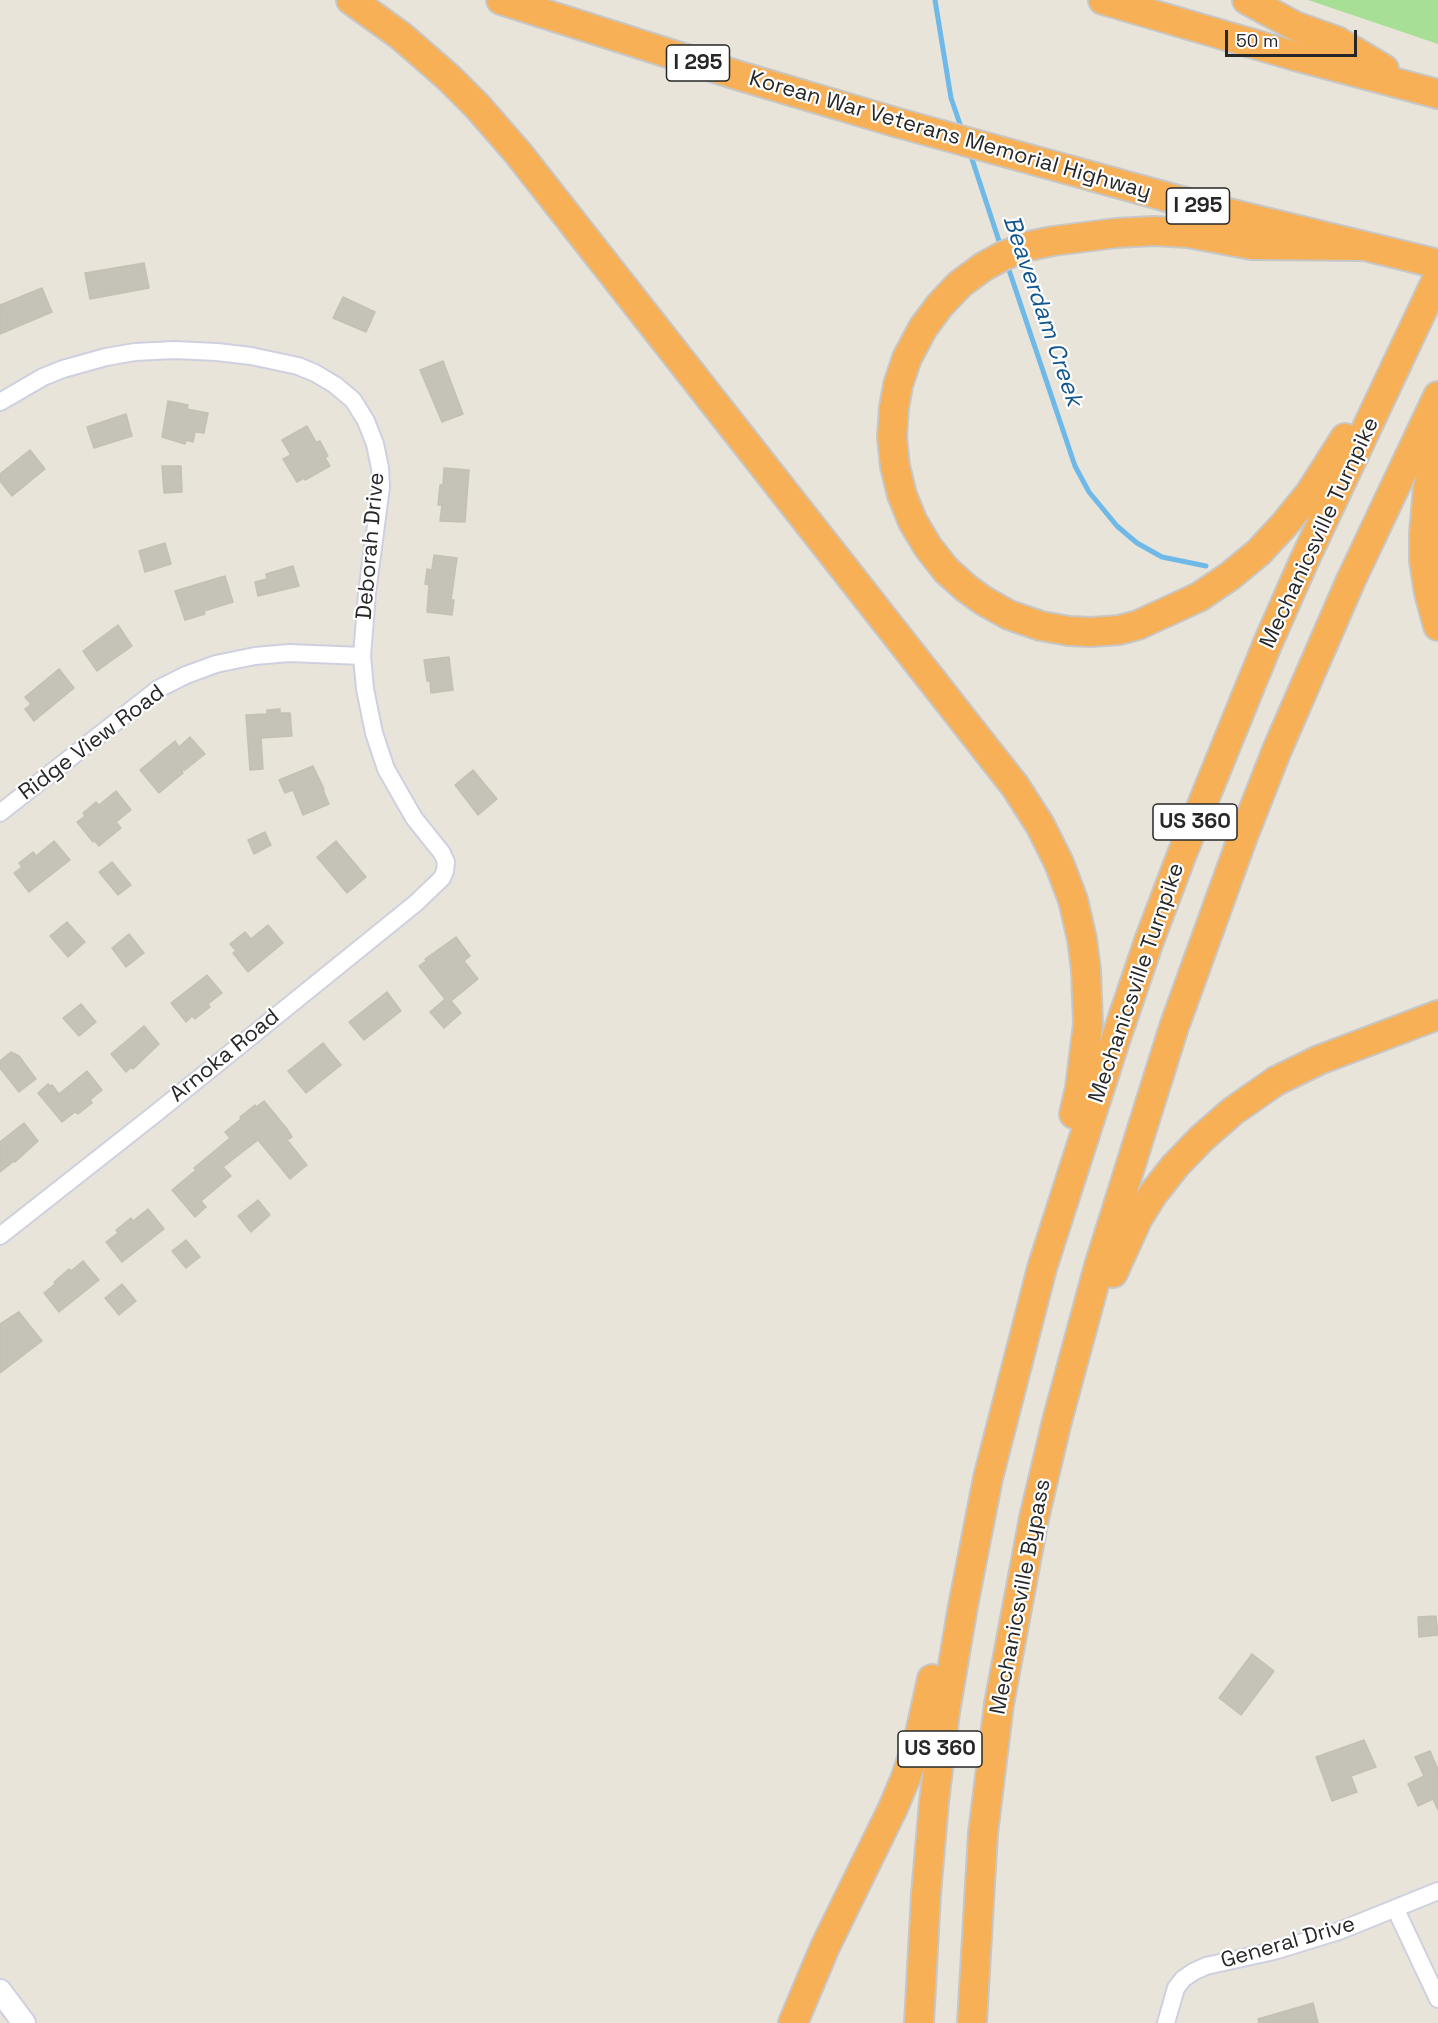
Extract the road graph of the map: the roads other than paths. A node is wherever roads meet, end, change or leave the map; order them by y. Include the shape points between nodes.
1 (351, 0) edge
2 (501, 0) edge
3 (1103, 0) edge
4 (1247, 0) edge
5 (1425, 90) edge
6 (1364, 247) junction
7 (1438, 266) edge
8 (1438, 277) edge
9 (1438, 396) edge
10 (0, 402) edge
11 (1438, 443) edge
12 (1438, 626) edge
13 (362, 656) junction
14 (0, 813) edge
15 (445, 871) joint
16 (1438, 1015) edge
17 (0, 1236) edge
18 (1010, 1389) junction
19 (988, 1478) junction
20 (1009, 1641) junction
21 (1438, 1891) edge
22 (978, 1899) junction
23 (1396, 1910) junction
24 (0, 1991) edge
25 (1438, 1999) edge
26 (24, 2023) edge
27 (793, 2023) edge
28 (919, 2023) edge
29 (972, 2023) edge
30 (984, 2023) edge
31 (1166, 2023) edge

1 - 18 highway via 448,77 518,153 1015,786 1059,863 1082,939 1088,1024 1078,1098 1056,1176
2 - 6 highway, Korean War Veterans Memorial Highway / I 295 via 895,122
3 - 5 highway
4 - 5 highway via 1296,26 1337,41
6 - 7 highway, Korean War Veterans Memorial Highway / I 295
6 - 7 highway via 1252,245 1154,231 1053,241 1003,256 983,267 960,284 923,328 898,386 892,437 895,466 902,495 928,548 946,570 984,601 1009,615 1068,631 1119,630 1199,597 1259,552 1329,465
8 - 18 highway, Mechanicsville Turnpike / US 360 via 1304,561 1182,854 1082,1140
9 - 20 highway, Mechanicsville Bypass / US 360 via 1346,591 1282,740 1174,1027 1133,1152 1065,1389
10 - 13 street, Deborah Drive via 63,369 106,357 154,351 251,356 298,366 335,385 353,400 366,421 380,468
11 - 12 highway via 1428,487 1424,561
13 - 14 street, Ridge View Road via 289,652 216,664 186,675 158,689
13 - 15 street, Deborah Drive via 364,689 386,769 414,818 442,853
15 - 17 street, Arnoka Road via 416,903
16 - 20 highway via 1319,1060 1276,1082 1202,1138 1153,1194 1126,1241 1107,1292
18 - 19 highway, Mechanicsville Turnpike / US 360
19 - 27 highway via 906,1777
19 - 28 highway, US 360 via 945,1712 926,1894
20 - 22 highway, Mechanicsville Bypass / US 360 via 991,1764
21 - 23 street, General Drive
22 - 29 highway, Mechanicsville Bypass / US 360
22 - 30 highway
23 - 25 street
23 - 31 street, General Drive via 1307,1941 1192,1972 1176,1988
24 - 26 main road

